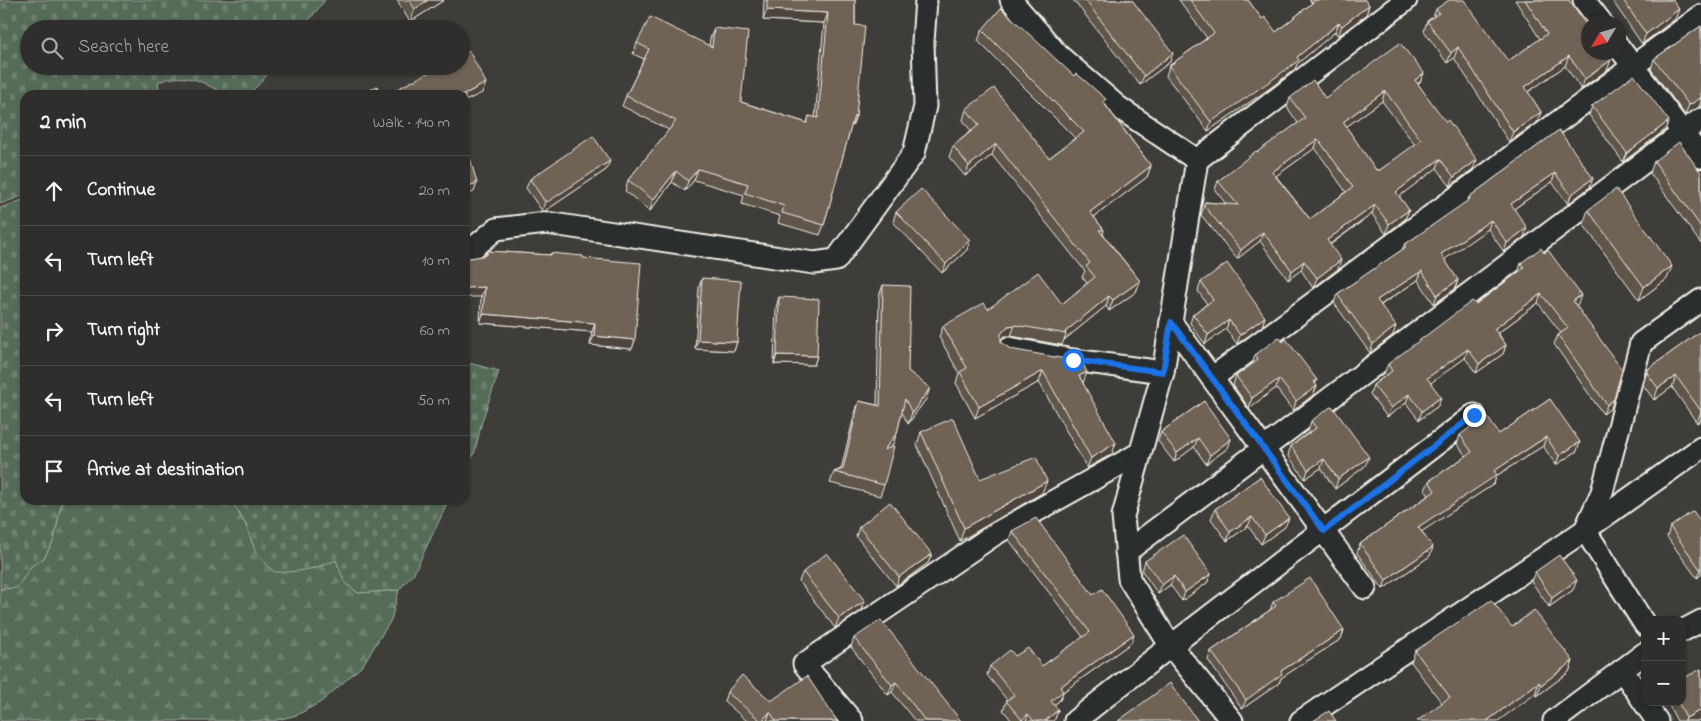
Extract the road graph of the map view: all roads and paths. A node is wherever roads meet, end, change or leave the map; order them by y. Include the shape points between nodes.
1 (926, 0) edge
2 (1011, 0) edge
3 (1406, 0) edge
4 (1584, 0) edge
5 (1596, 15) edge
6 (1701, 16) edge
7 (1626, 56) edge
8 (1634, 66) junction
9 (1701, 119) edge
10 (1682, 133) junction
11 (1701, 158) edge
12 (1197, 160) junction
13 (470, 251) edge
14 (1701, 300) edge
15 (1171, 322) junction
16 (1009, 348) edge
17 (1163, 372) junction
18 (1212, 378) junction
19 (1474, 415) dead end
20 (1263, 448) junction
21 (1701, 448) edge
22 (1140, 453) junction
23 (1585, 530) junction
24 (1324, 531) junction
25 (1126, 552) junction
26 (1365, 588) dead end
27 (1641, 619) edge
28 (1701, 621) edge
29 (1686, 629) edge
30 (1170, 645) junction
31 (1641, 656) edge
32 (1622, 670) junction
33 (852, 721) edge
34 (1075, 721) edge
35 (1232, 721) edge
36 (1301, 721) edge
37 (1554, 721) edge
38 (1657, 721) edge

1 - 13 street via 923,42 925,106 914,153 836,260 814,263 546,223 496,229
2 - 12 street via 1058,54 1118,107
3 - 12 street
4 - 5 street
6 - 8 street
7 - 8 street
8 - 10 street
8 - 18 street
9 - 10 street
10 - 11 street
10 - 20 street
12 - 15 street
14 - 23 street via 1641,343 1602,492
15 - 17 street
15 - 18 street
16 - 17 street
17 - 22 street
18 - 20 street
19 - 24 street
20 - 24 street
20 - 25 street
21 - 23 street
22 - 25 street via 1123,516
22 - 33 street via 994,534 804,664
23 - 27 street
23 - 36 street
24 - 26 street
24 - 30 street
25 - 30 street via 1129,579
28 - 29 street
30 - 34 street
30 - 35 street
31 - 32 street
32 - 37 street
32 - 38 street

